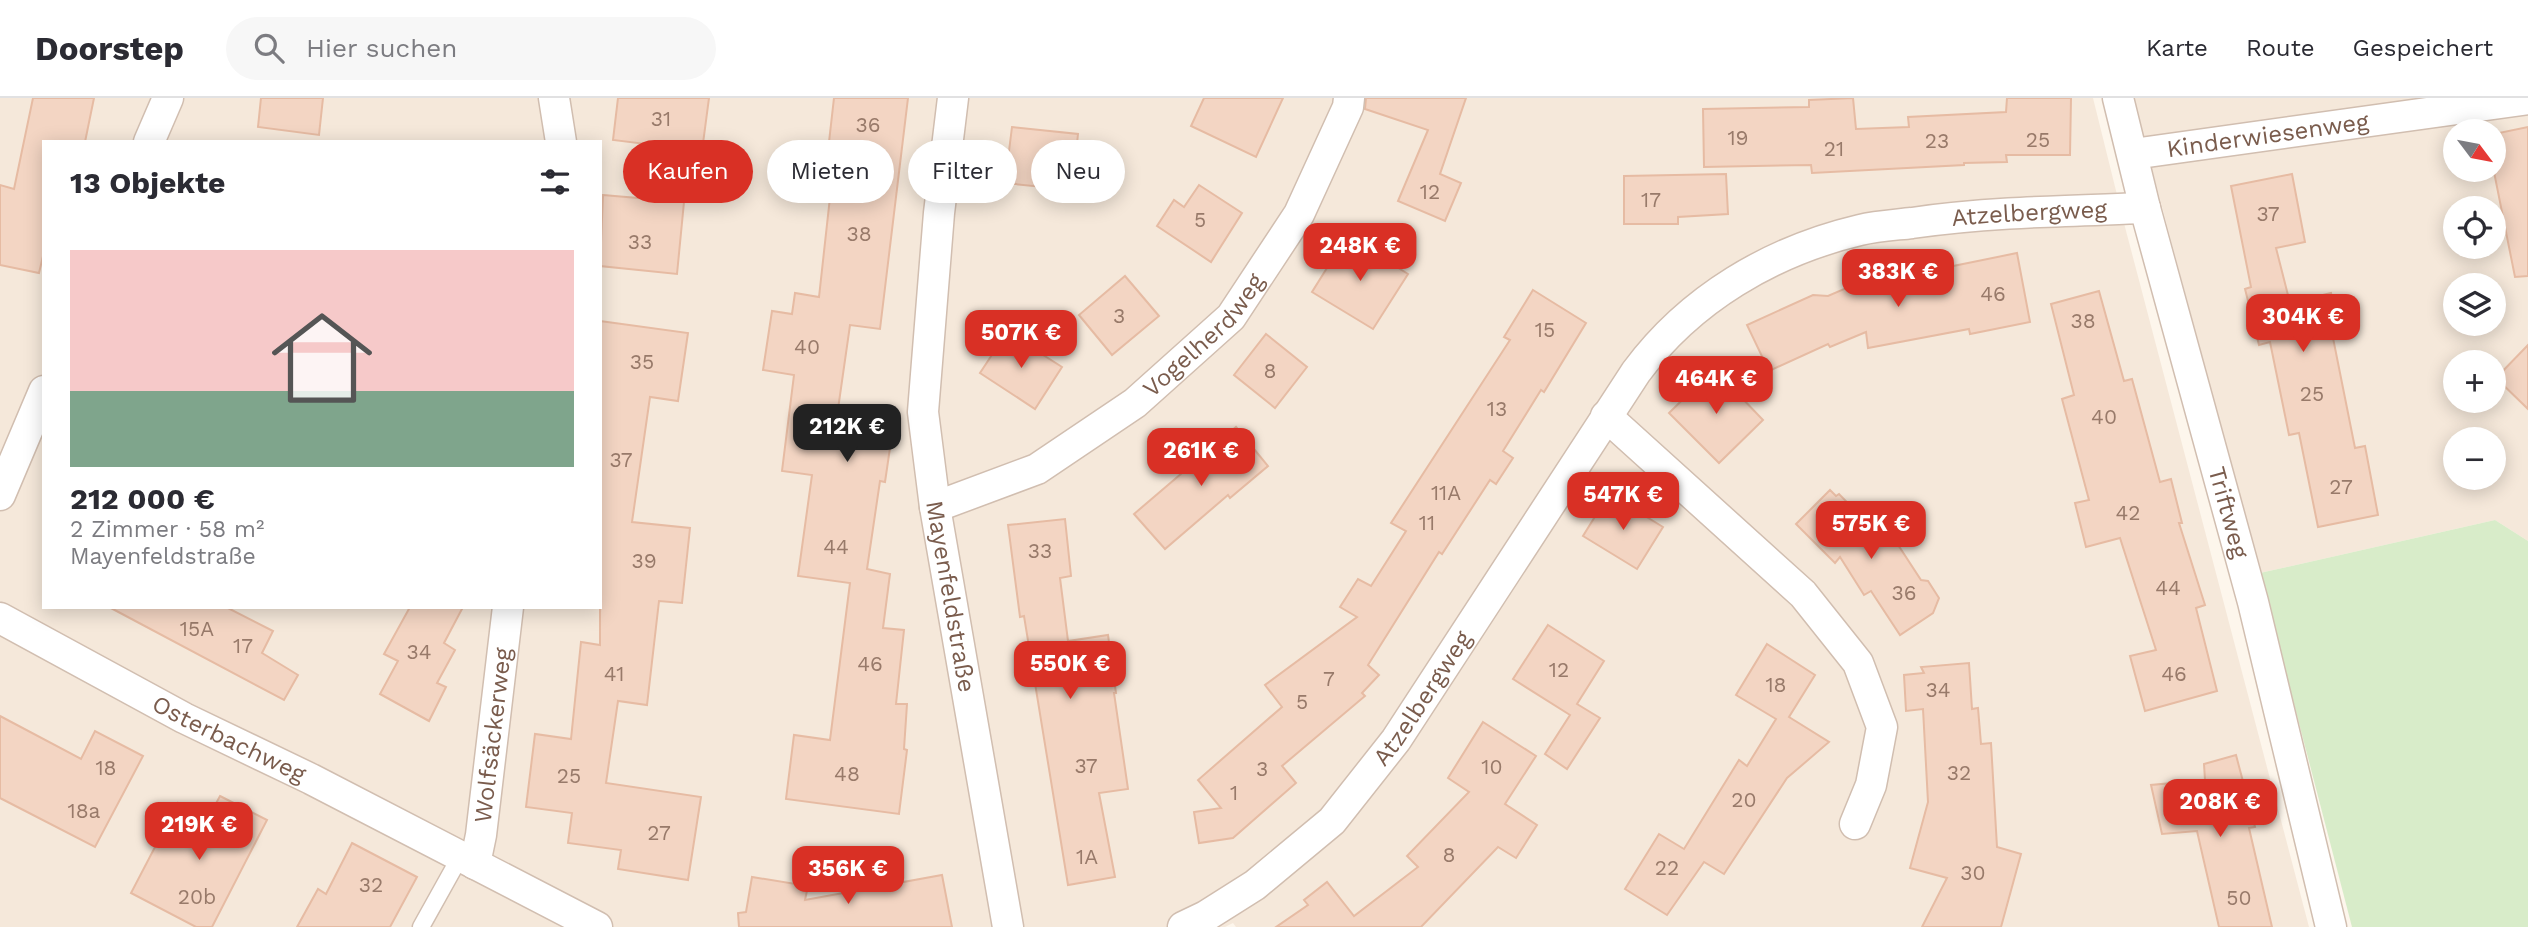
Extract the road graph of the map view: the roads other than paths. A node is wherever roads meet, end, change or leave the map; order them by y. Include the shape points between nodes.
1 (168, 98) edge
2 (554, 98) edge
3 (953, 98) edge
4 (1349, 98) edge
5 (2118, 98) edge
6 (2528, 99) edge
7 (150, 140) edge
8 (561, 140) edge
9 (2133, 154) junction
10 (2145, 208) junction
11 (42, 396) edge
12 (1606, 416) junction
13 (0, 495) edge
14 (935, 507) junction
15 (508, 609) edge
16 (0, 618) edge
17 (1855, 824) dead end
18 (467, 860) junction
19 (421, 927) edge
20 (597, 927) edge
21 (1008, 927) edge
22 (1183, 927) edge
23 (2331, 927) edge

1 - 7 street
2 - 8 street
3 - 14 street, Mayenfeldstraße via 923,412
4 - 14 street, Vogelherdweg via 1299,214 1231,317 1135,403 1037,469
5 - 9 street, Triftweg
6 - 9 street, Kinderwiesenweg
9 - 10 street, Triftweg
10 - 12 street, Atzelbergweg via 1966,215 1860,230 1802,248 1740,277 1703,302 1653,348
10 - 23 street, Triftweg via 2253,602
11 - 13 street
12 - 17 street via 1803,594 1858,663 1882,727 1871,785
12 - 22 street, Atzelbergweg via 1396,740 1332,821 1255,885
14 - 21 street, Mayenfeldstraße
15 - 18 street, Wolfsäckerweg via 481,835
16 - 18 street, Osterbachweg via 184,718
18 - 19 lane
18 - 20 street, Osterbachweg

